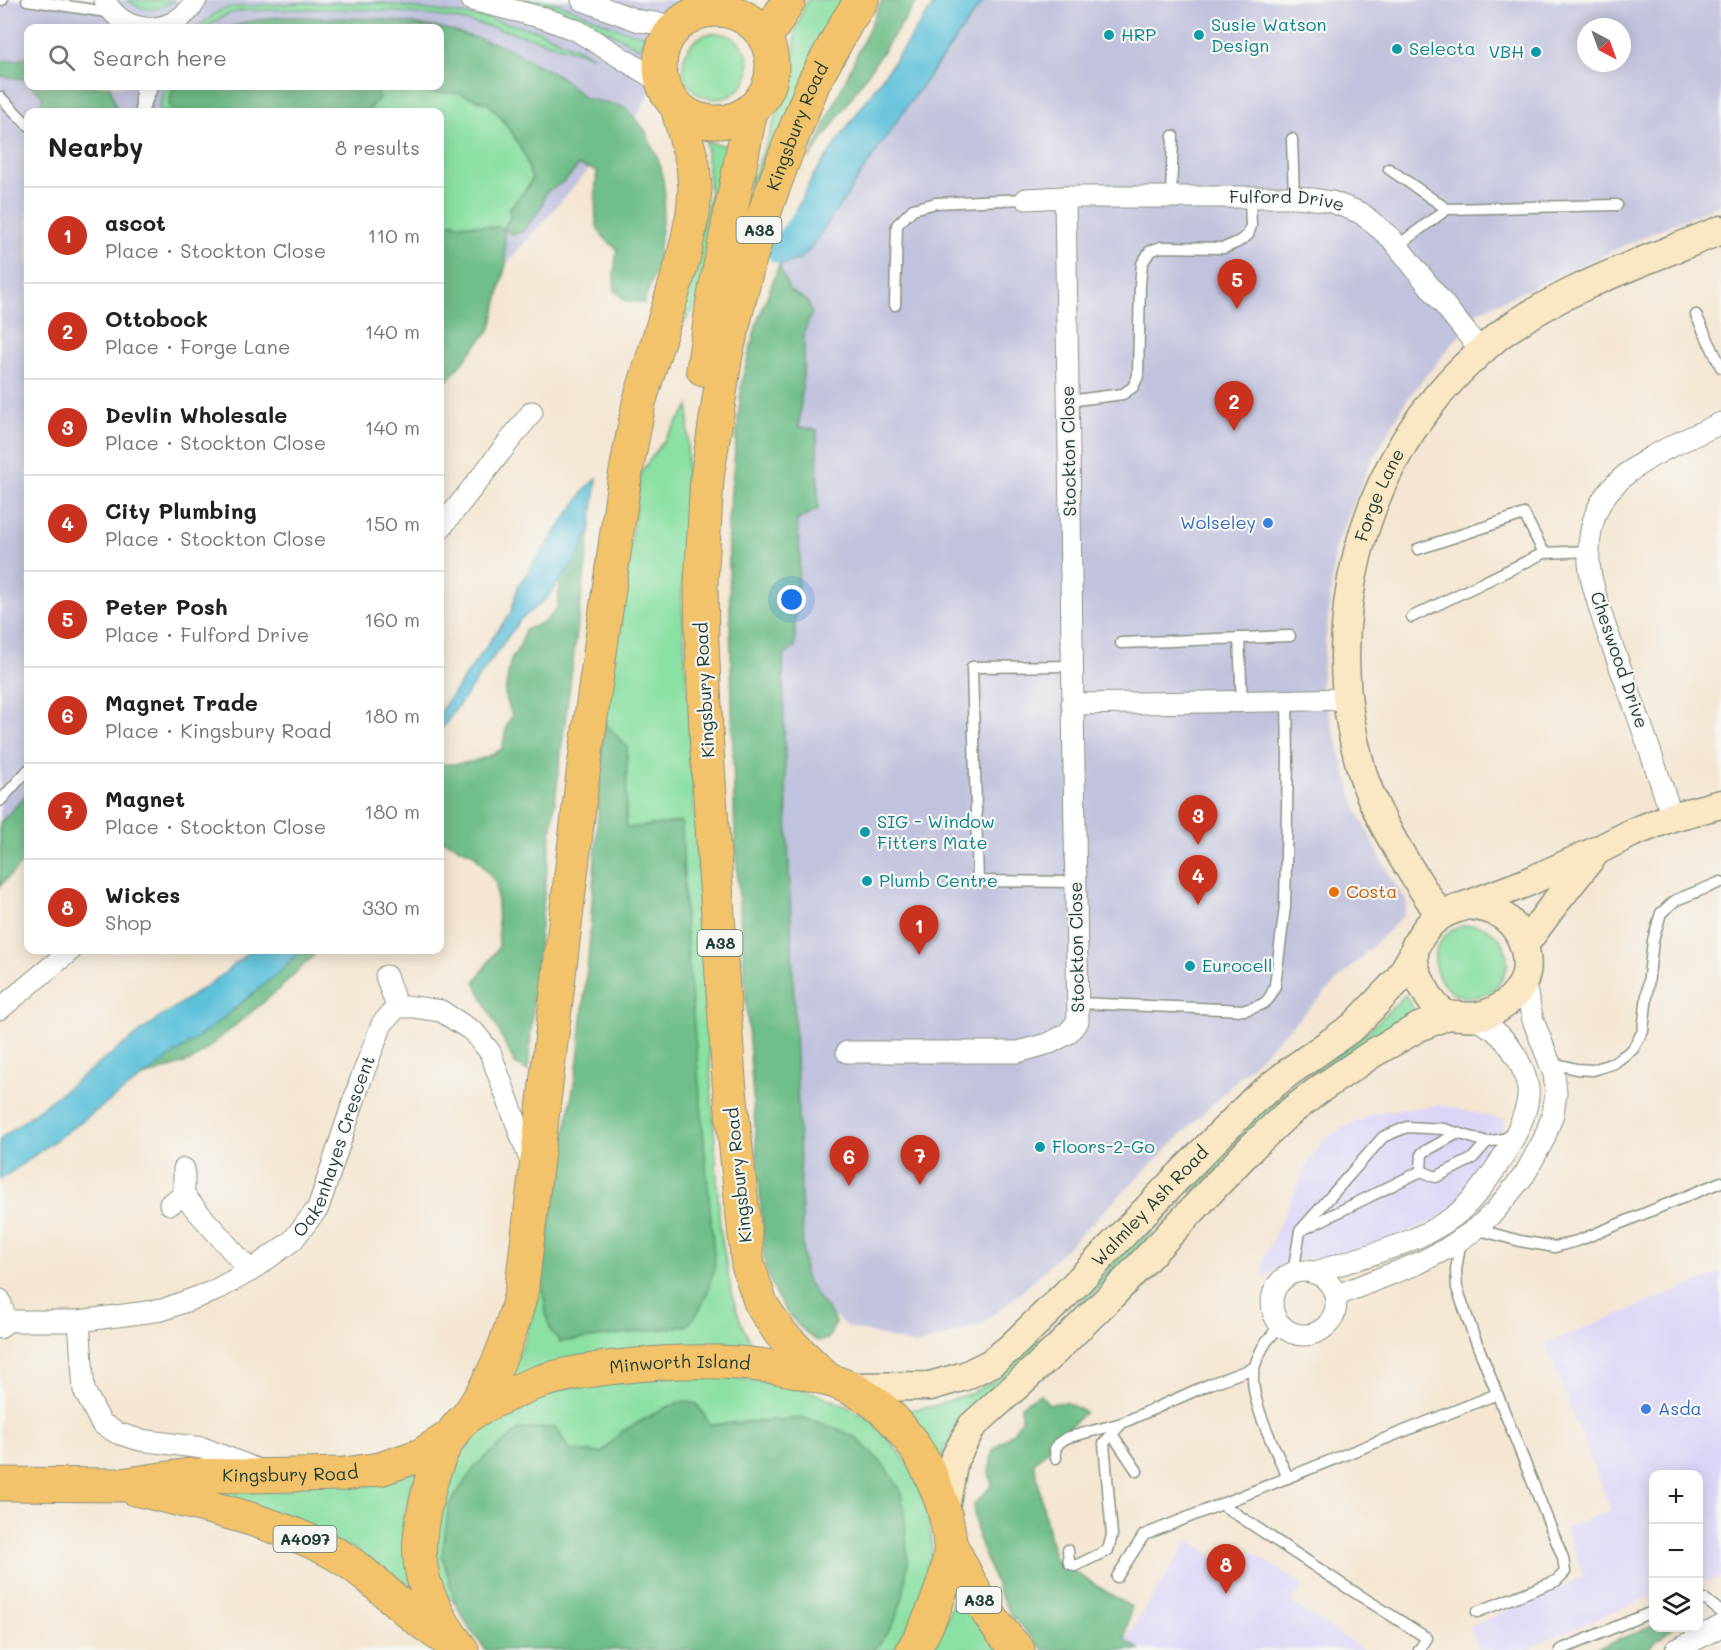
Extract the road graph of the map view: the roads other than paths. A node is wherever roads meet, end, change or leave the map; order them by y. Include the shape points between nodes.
1 (27, 0) edge
2 (196, 0) edge
3 (472, 0) edge
4 (582, 0) edge
5 (789, 0) edge
6 (862, 0) edge
7 (711, 5) edge
8 (118, 16) edge
9 (180, 23) edge
10 (133, 24) edge
11 (677, 26) junction
12 (765, 39) junction
13 (141, 90) edge
14 (151, 90) edge
15 (669, 95) junction
16 (0, 97) edge
17 (141, 108) edge
18 (143, 108) edge
19 (751, 110) junction
20 (24, 121) edge
21 (1173, 136) dead end
22 (1292, 139) dead end
23 (1389, 169) dead end
24 (1065, 197) junction
25 (1171, 197) junction
26 (1250, 197) junction
27 (1294, 197) junction
28 (1026, 199) joint
29 (1617, 205) dead end
30 (1447, 209) junction
31 (1721, 230) edge
32 (1396, 246) junction
33 (895, 306) dead end
34 (1696, 315) dead end
35 (1481, 351) junction
36 (1721, 367) edge
37 (1068, 401) junction
38 (532, 412) dead end
39 (1721, 423) edge
40 (707, 478) junction
41 (444, 524) edge
42 (1418, 549) dead end
43 (1589, 551) junction
44 (1544, 553) junction
45 (1412, 617) dead end
46 (1290, 636) dead end
47 (1239, 638) junction
48 (1121, 643) dead end
49 (1072, 666) junction
50 (1346, 699) junction
51 (1287, 701) junction
52 (1242, 702) junction
53 (1072, 704) junction
54 (24, 774) edge
55 (0, 801) edge
56 (1721, 804) edge
57 (1672, 818) junction
58 (1598, 850) junction
59 (1076, 882) junction
60 (1721, 882) edge
61 (1468, 905) junction
62 (1440, 915) junction
63 (1524, 945) junction
64 (1414, 953) junction
65 (66, 954) edge
66 (386, 976) dead end
67 (1524, 981) junction
68 (1078, 1003) junction
69 (397, 1007) junction
70 (0, 1009) edge
71 (1461, 1016) junction
72 (847, 1052) dead end
73 (1550, 1062) junction
74 (1458, 1133) junction
75 (1513, 1137) junction
76 (1487, 1142) junction
77 (184, 1169) dead end
78 (1421, 1171) junction
79 (535, 1174) junction
80 (1721, 1182) edge
81 (1300, 1231) junction
82 (1469, 1234) junction
83 (250, 1271) junction
84 (1303, 1273) junction
85 (1335, 1296) junction
86 (0, 1300) edge
87 (79, 1321) junction
88 (1279, 1323) junction
89 (3, 1325) edge
90 (1254, 1368) junction
91 (839, 1384) junction
92 (1497, 1394) junction
93 (1122, 1423) junction
94 (459, 1426) junction
95 (1112, 1434) junction
96 (1056, 1458) dead end
97 (1137, 1471) dead end
98 (272, 1475) junction
99 (1288, 1478) junction
100 (0, 1484) edge
101 (121, 1485) junction
102 (1221, 1504) junction
103 (947, 1528) junction
104 (1068, 1550) dead end
105 (1117, 1577) dead end
106 (1703, 1600) edge
107 (1477, 1612) dead end
108 (1721, 1612) edge
109 (1649, 1613) edge
110 (1721, 1626) edge
111 (461, 1650) edge
112 (913, 1650) edge
113 (1018, 1650) edge
114 (1419, 1650) edge
115 (1560, 1650) edge
116 (1676, 1650) edge

1 - 8 lane
2 - 9 street
3 - 15 street via 578,31
4 - 11 street via 639,21
5 - 12 main road
6 - 40 main road, Kingsbury Road / A38 via 814,82 768,202 726,354
7 - 11 main road
7 - 12 main road via 740,15
8 - 10 street
11 - 15 main road via 660,58 660,71
12 - 19 main road, A38 via 772,69 762,99
13 - 17 lane
14 - 18 lane
15 - 19 main road via 690,116 705,122 737,118
15 - 79 main road, Kingsbury Road via 693,164 693,213 684,256 639,404 624,482 583,774
16 - 20 lane
19 - 40 main road, A38 via 713,301 701,386 700,434
21 - 25 lane
22 - 27 lane
23 - 30 lane
24 - 25 street, Fulford Drive
24 - 28 street, Fulford Drive
24 - 37 street, Stockton Close
25 - 26 street, Fulford Drive
26 - 27 street, Fulford Drive
26 - 37 lane via 1251,226 1248,235 1238,242 1224,248 1161,247 1150,251 1142,264 1138,376 1133,387 1123,394
27 - 32 street, Fulford Drive via 1332,202 1361,213
28 - 33 lane via 936,203 913,209 897,225
29 - 30 lane
30 - 32 lane
31 - 35 street, Forge Lane via 1558,298 1519,321
32 - 35 street, Fulford Drive
34 - 36 lane
35 - 50 street, Forge Lane via 1439,393 1416,424 1388,470 1369,513 1347,611
37 - 49 street, Stockton Close
38 - 41 street
39 - 43 street, Cheswood Drive via 1658,453 1620,480 1597,512 1589,533
40 - 91 main road, Kingsbury Road / A38 via 701,584 706,729 729,1080 748,1265 771,1321
42 - 44 lane via 1524,514
43 - 44 lane
43 - 57 street, Cheswood Drive via 1604,625
44 - 45 lane
46 - 47 lane
47 - 48 lane
47 - 52 lane
49 - 53 street, Stockton Close
49 - 59 lane via 972,667 978,881
50 - 51 street
50 - 62 street, Forge Lane via 1370,794 1394,843
51 - 52 street
51 - 68 lane via 1285,907 1271,997 1261,1006 1245,1010
52 - 53 street
53 - 59 street, Stockton Close
54 - 55 lane
56 - 57 street
57 - 58 street
58 - 61 street
58 - 63 street
59 - 68 street, Stockton Close
60 - 73 lane via 1676,900 1661,913 1653,940 1643,1031 1633,1049 1614,1063 1593,1070
61 - 62 street
61 - 63 street via 1504,916
62 - 64 street via 1428,925
63 - 67 street
64 - 71 street via 1418,978 1426,994 1434,1004
64 - 91 street, Walmley Ash Road via 1399,979 1354,1026 1255,1099 1066,1294 991,1364 930,1386
65 - 70 street
66 - 69 street
67 - 71 street via 1500,1008
67 - 73 street via 1533,1020
68 - 72 street, Stockton Close via 1078,1022 1067,1034 1018,1053
69 - 79 street via 441,1011 474,1032 490,1052
69 - 83 street, Oakenhayes Crescent via 382,1024 318,1209 292,1241
71 - 75 street via 1495,1031 1522,1067 1528,1091
71 - 103 street, Walmley Ash Road via 1419,1027 1375,1052 1285,1116 1252,1147 1113,1294 972,1426 954,1460
73 - 82 street via 1556,1093 1544,1139 1525,1174 1495,1211
74 - 76 lane
74 - 78 lane via 1422,1153
74 - 81 lane via 1407,1126 1383,1137
75 - 76 lane
75 - 84 street via 1479,1193 1455,1216 1422,1236
76 - 78 lane via 1472,1159 1436,1177
77 - 83 street via 177,1200
78 - 81 lane
79 - 94 main road, Kingsbury Road via 521,1294 510,1335 482,1395
80 - 82 lane via 1555,1247
81 - 84 lane
82 - 85 street via 1419,1263
82 - 92 lane via 1456,1270 1457,1288
83 - 87 street, Oakenhayes Crescent via 214,1291 162,1310
84 - 85 street via 1321,1276
84 - 88 street via 1284,1278 1277,1285 1272,1305
85 - 88 street via 1334,1315 1322,1330 1294,1334
86 - 89 street, Oakenhayes Crescent
87 - 89 street, Oakenhayes Crescent
87 - 98 street via 84,1390 101,1423 140,1440 203,1448
88 - 90 lane
90 - 93 lane
90 - 99 lane via 1256,1403
91 - 94 main road, Minworth Island via 799,1371 743,1363 667,1361 537,1382 491,1402
91 - 103 main road, Minworth Island via 878,1405 918,1451 937,1488
92 - 99 lane
92 - 107 lane via 1566,1572 1556,1581
93 - 95 lane
93 - 96 lane via 1066,1438 1055,1449
94 - 98 main road, Kingsbury Road / A4097 via 421,1455 380,1468 344,1474
94 - 111 main road via 432,1476 420,1558 428,1593
95 - 97 lane
95 - 104 lane via 1104,1443 1112,1535 1108,1550 1075,1566 1070,1563
98 - 101 main road, Kingsbury Road / A4097 via 189,1475
99 - 102 lane
100 - 101 main road, Kingsbury Road / A4097
101 - 111 main road, Kingsbury Road / A4097 via 262,1523 336,1554
102 - 105 lane via 1144,1535
102 - 114 lane via 1427,1638
103 - 112 main road, Minworth Island via 948,1562 941,1590 925,1632
103 - 113 main road, A38 via 978,1600
106 - 108 lane
109 - 115 lane
110 - 116 street

